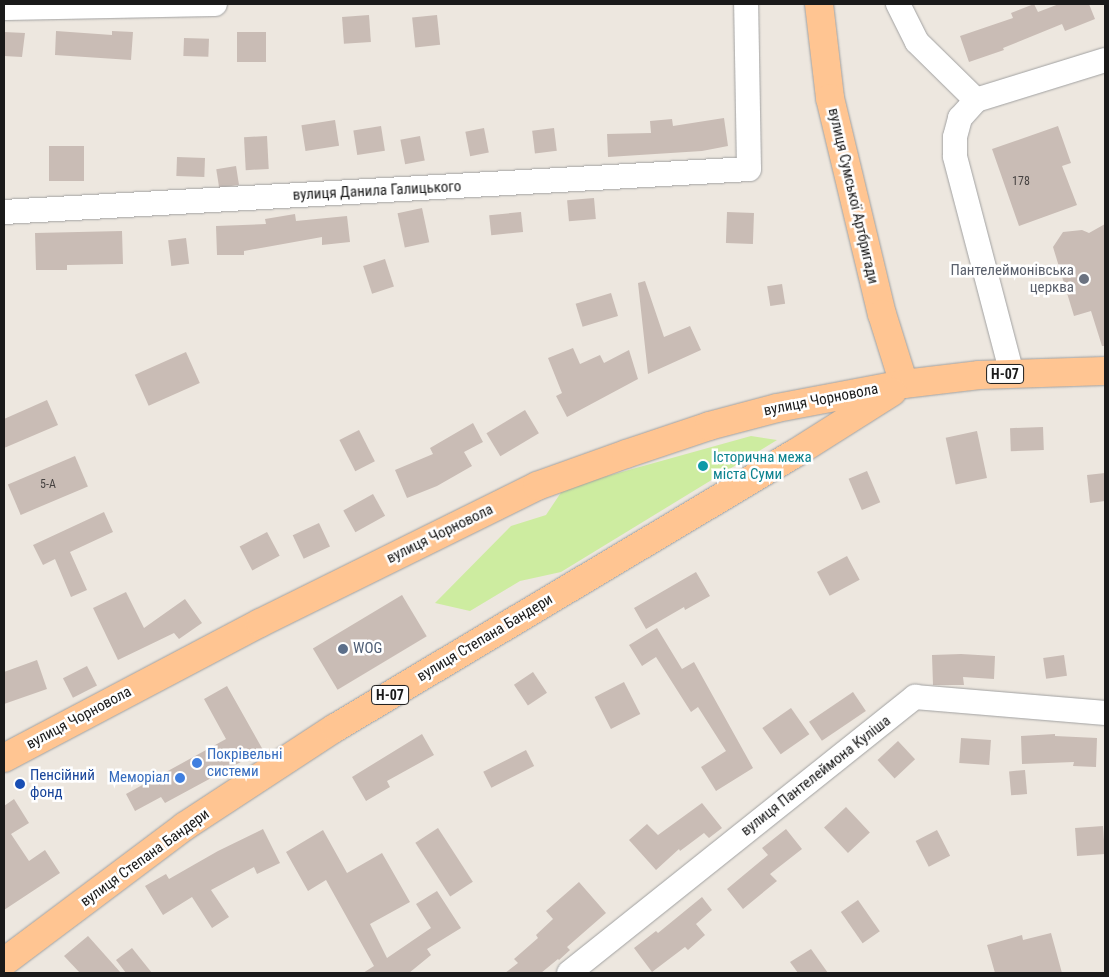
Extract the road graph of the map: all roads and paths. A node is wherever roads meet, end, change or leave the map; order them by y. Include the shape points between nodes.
1 (215, 4) edge
2 (746, 4) edge
3 (819, 4) edge
4 (898, 4) edge
5 (4, 8) edge
6 (1105, 60) edge
7 (976, 100) junction
8 (4, 212) edge
9 (1105, 372) edge
10 (1012, 374) junction
11 (904, 384) junction
12 (777, 408) junction
13 (794, 454) junction
14 (1105, 713) edge
15 (4, 758) edge
16 (4, 962) edge
17 (569, 973) edge

1 - 5 street
2 - 8 street, вулиця Данила Галицького via 749,169
3 - 11 main road, вулиця Сумської Артбригади via 832,107 882,314
4 - 7 street via 917,42
6 - 7 street
7 - 10 street via 960,118 955,156
9 - 10 main road, Н-07
10 - 11 main road, Н-07
11 - 12 main road, вулиця Чорновола
11 - 13 main road, вулиця Степана Бандери / Н-07
12 - 13 main road via 800,418 805,433
12 - 15 main road, вулиця Чорновола via 709,426 537,486 260,623
13 - 16 main road, вулиця Степана Бандери / Н-07 via 335,728 185,826
14 - 17 street, вулиця Пантелеймона Куліша via 915,698

